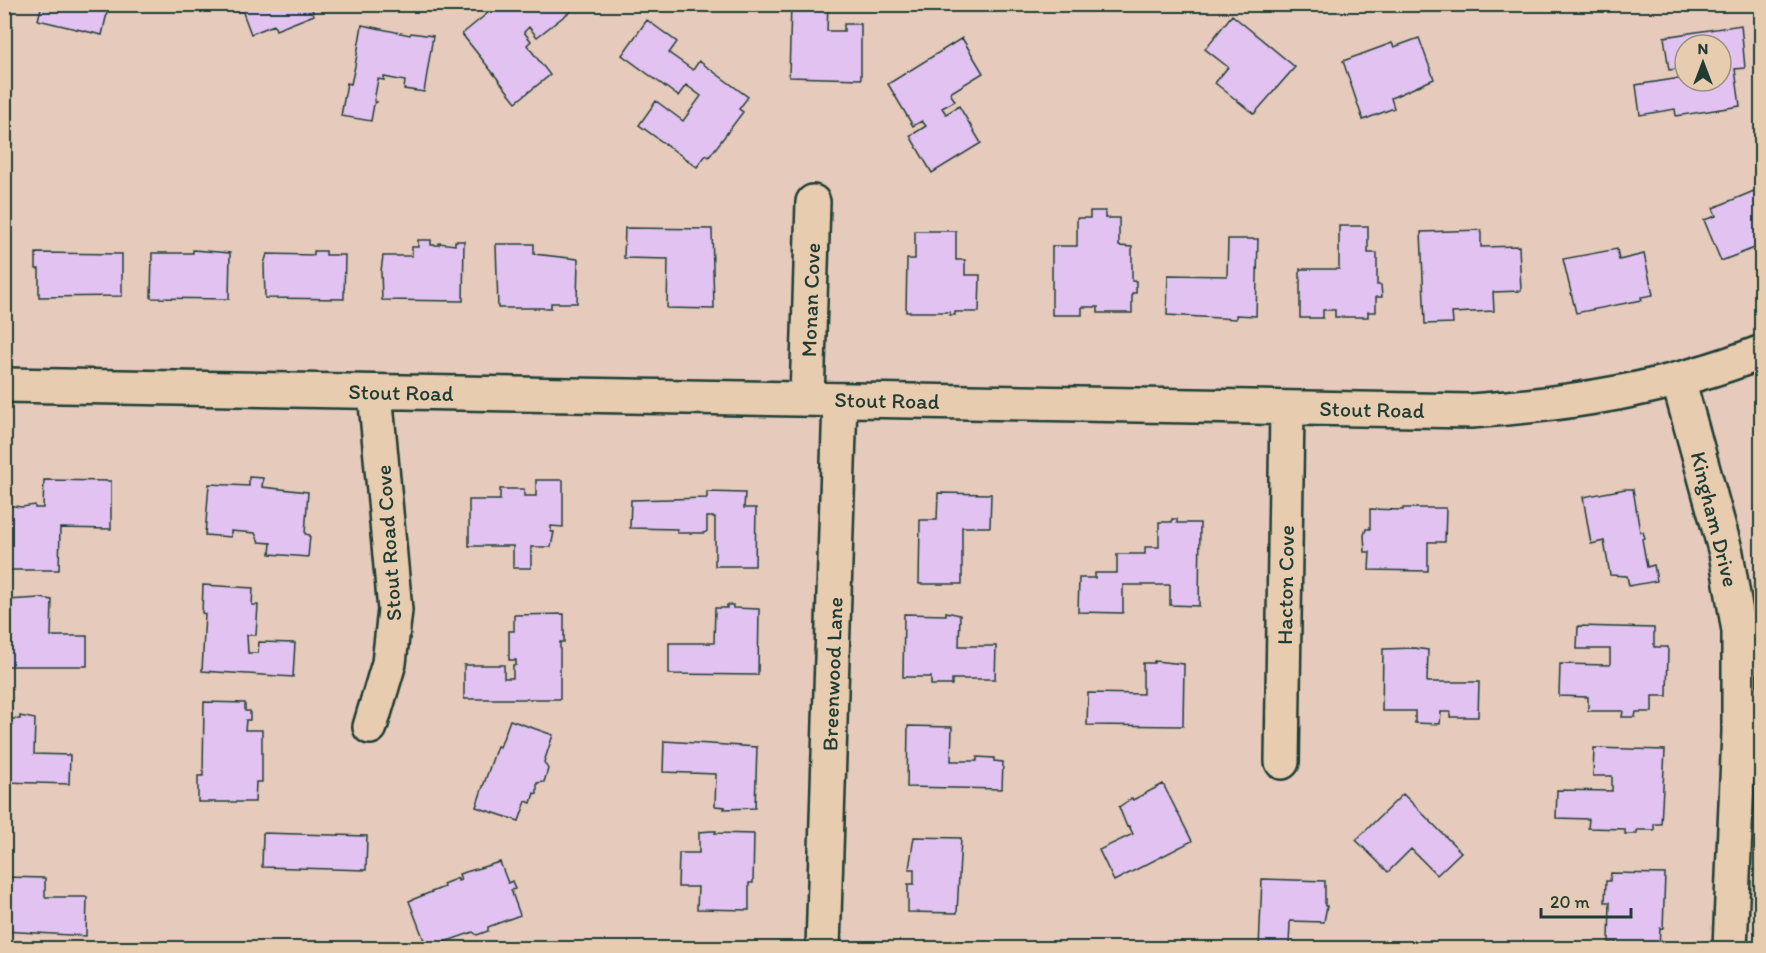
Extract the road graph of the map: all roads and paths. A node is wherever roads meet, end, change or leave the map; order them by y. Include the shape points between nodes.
1 (813, 202) dead end
2 (1761, 352) edge
3 (1678, 379) junction
4 (4, 385) edge
5 (375, 392) junction
6 (807, 398) junction
7 (840, 400) junction
8 (1287, 408) junction
9 (370, 727) dead end
10 (1282, 762) dead end
11 (823, 948) edge
12 (1730, 948) edge

1 - 6 street, Monan Cove
2 - 3 street, Stout Road
3 - 8 street, Stout Road via 1600,398 1471,411
3 - 12 street, Kingham Drive via 1726,553 1739,632
4 - 5 street, Stout Road
5 - 6 street, Stout Road
5 - 9 street, Stout Road Cove via 395,610 389,663
6 - 7 street, Stout Road
7 - 8 street, Stout Road
7 - 11 street, Breenwood Lane
8 - 10 street, Hacton Cove

